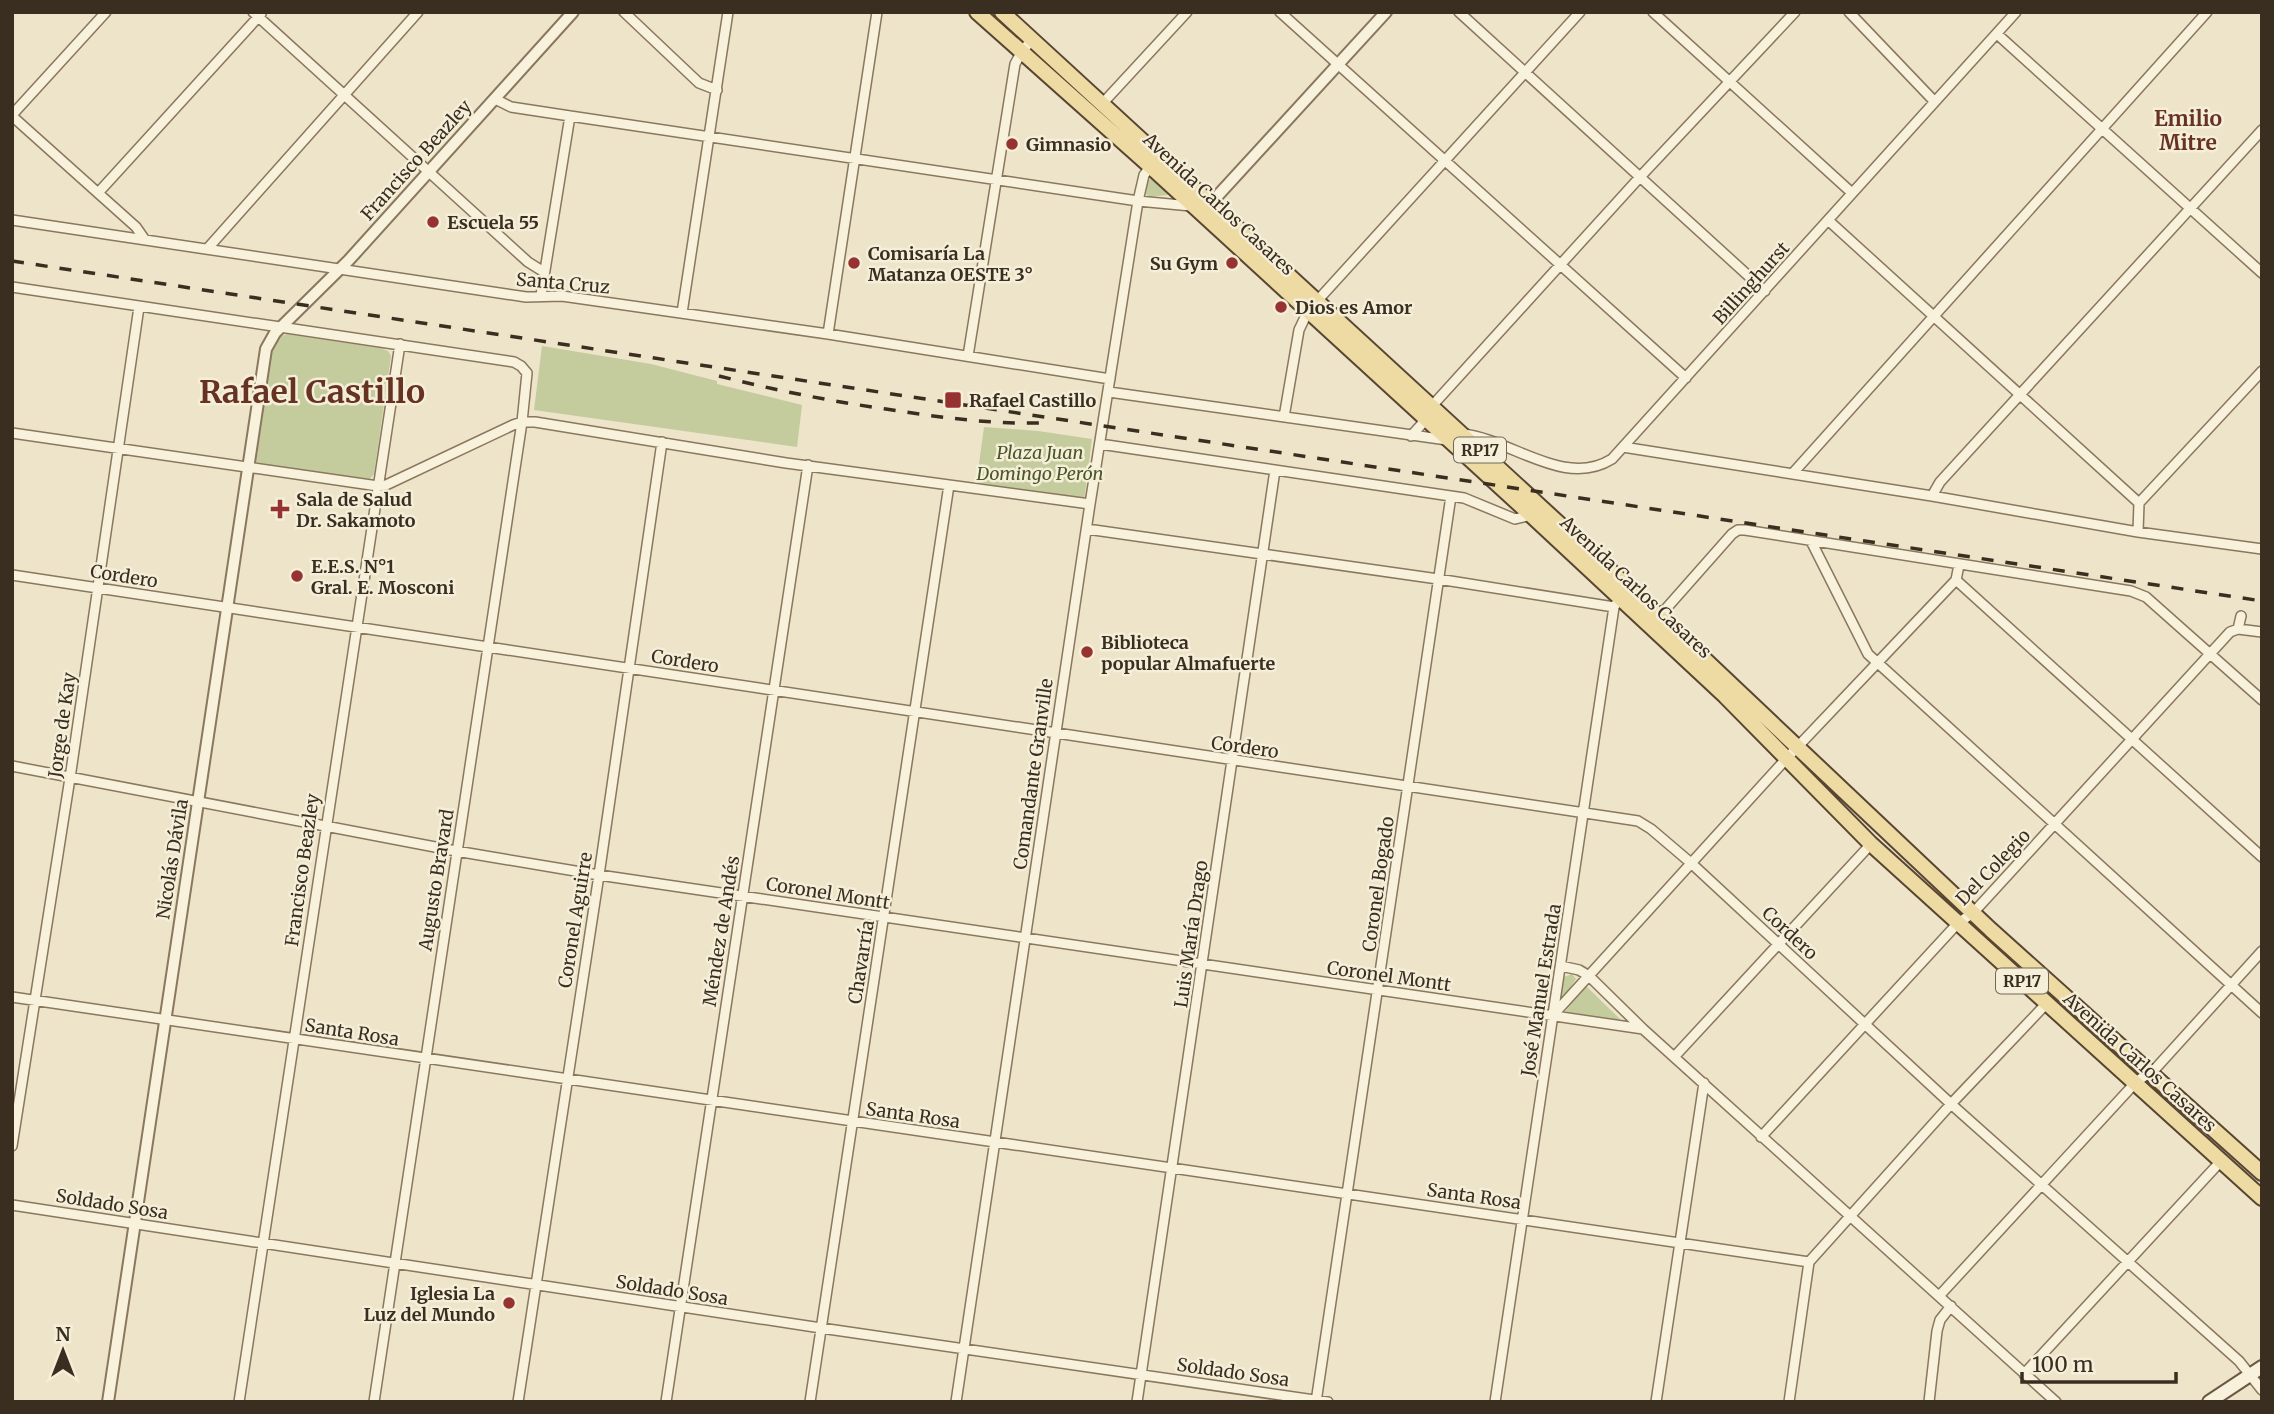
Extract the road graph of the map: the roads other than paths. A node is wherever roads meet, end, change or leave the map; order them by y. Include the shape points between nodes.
1 (106, 12) edge
2 (418, 12) edge
3 (573, 12) edge
4 (624, 12) edge
5 (728, 12) edge
6 (877, 12) edge
7 (977, 12) edge
8 (1002, 12) edge
9 (1187, 12) edge
10 (1280, 12) edge
11 (1386, 12) edge
12 (1459, 12) edge
13 (1580, 12) edge
14 (1653, 12) edge
15 (1795, 12) edge
16 (1849, 12) edge
17 (2017, 12) edge
18 (2207, 12) edge
19 (258, 14) edge
20 (1997, 34) junction
21 (1027, 46) junction
22 (1338, 65) junction
23 (1524, 72) junction
24 (1730, 81) junction
25 (717, 90) junction
26 (344, 93) junction
27 (495, 99) junction
28 (1934, 101) junction
29 (1102, 104) junction
30 (12, 116) edge
31 (570, 117) junction
32 (2104, 128) junction
33 (2262, 130) edge
34 (710, 136) junction
35 (855, 159) junction
36 (1154, 161) junction
37 (1445, 162) junction
38 (428, 171) junction
39 (1640, 177) junction
40 (996, 180) junction
41 (98, 193) junction
42 (1852, 193) junction
43 (1138, 201) junction
44 (1210, 204) junction
45 (1193, 206) junction
46 (2191, 208) junction
47 (12, 220) edge
48 (1829, 221) junction
49 (145, 240) junction
50 (208, 248) junction
51 (1561, 266) junction
52 (338, 269) junction
53 (544, 272) junction
54 (2262, 273) edge
55 (12, 287) edge
56 (1765, 290) junction
57 (541, 295) junction
58 (1313, 306) junction
59 (139, 307) junction
60 (682, 313) junction
61 (1932, 316) junction
62 (281, 327) junction
63 (828, 334) junction
64 (400, 344) junction
65 (968, 356) junction
66 (2262, 371) edge
67 (1686, 378) junction
68 (1110, 379) junction
69 (1109, 392) junction
70 (2020, 395) junction
71 (1429, 412) junction
72 (1284, 417) junction
73 (522, 422) junction
74 (12, 433) edge
75 (1463, 434) junction
76 (1411, 436) junction
77 (1447, 440) junction
78 (662, 442) junction
79 (1100, 443) junction
80 (1623, 447) junction
81 (117, 448) junction
82 (808, 465) junction
83 (248, 468) junction
84 (1275, 470) junction
85 (1793, 473) junction
86 (949, 485) junction
87 (378, 486) junction
88 (1451, 496) junction
89 (1932, 496) junction
90 (2139, 503) junction
91 (1090, 504) junction
92 (1531, 515) junction
93 (1087, 529) junction
94 (2138, 532) junction
95 (1811, 541) junction
96 (2262, 549) edge
97 (1264, 554) junction
98 (1959, 565) junction
99 (12, 575) edge
100 (1438, 579) junction
101 (1956, 580) junction
102 (97, 588) junction
103 (1621, 597) junction
104 (227, 608) junction
105 (2241, 616) dead end
106 (1654, 621) junction
107 (358, 628) junction
108 (2238, 629) junction
109 (2262, 632) edge
110 (487, 648) junction
111 (2210, 653) junction
112 (1876, 662) junction
113 (628, 669) junction
114 (773, 691) junction
115 (2262, 700) edge
116 (914, 712) junction
117 (1057, 734) junction
118 (2133, 739) junction
119 (1797, 748) junction
120 (1786, 759) junction
121 (1231, 761) junction
122 (12, 766) edge
123 (70, 778) junction
124 (1408, 786) junction
125 (198, 802) junction
126 (1584, 812) junction
127 (2056, 824) junction
128 (326, 825) junction
129 (1871, 844) junction
130 (456, 851) junction
131 (2262, 857) edge
132 (1691, 863) junction
133 (599, 875) junction
134 (742, 895) junction
135 (1973, 913) junction
136 (884, 918) junction
137 (1958, 923) junction
138 (1026, 939) junction
139 (1779, 945) junction
140 (2262, 951) edge
141 (1203, 965) junction
142 (1561, 966) junction
143 (1589, 976) junction
144 (2231, 986) junction
145 (1378, 990) junction
146 (12, 997) edge
147 (36, 1001) junction
148 (2047, 1003) junction
149 (2262, 1013) edge
150 (1553, 1016) junction
151 (165, 1020) junction
152 (1867, 1025) junction
153 (1643, 1029) junction
154 (295, 1039) junction
155 (1675, 1056) junction
156 (425, 1059) junction
157 (2151, 1074) junction
158 (566, 1079) junction
159 (2136, 1082) junction
160 (1703, 1083) junction
161 (711, 1101) junction
162 (1951, 1104) junction
163 (851, 1122) junction
164 (1761, 1137) junction
165 (993, 1143) junction
166 (12, 1146) edge
167 (2221, 1161) junction
168 (1171, 1169) junction
169 (2262, 1173) edge
170 (2041, 1183) junction
171 (1346, 1194) junction
172 (2262, 1198) edge
173 (12, 1205) edge
174 (1850, 1216) junction
175 (1521, 1219) junction
176 (133, 1224) junction
177 (1679, 1242) junction
178 (263, 1243) junction
179 (2127, 1260) junction
180 (1809, 1262) junction
181 (394, 1263) junction
182 (535, 1284) junction
183 (1940, 1295) junction
184 (1951, 1306) junction
185 (680, 1307) junction
186 (821, 1328) junction
187 (964, 1349) junction
188 (2262, 1367) edge
189 (2024, 1374) junction
190 (1141, 1375) junction
191 (2249, 1375) junction
192 (2262, 1390) edge
193 (1316, 1401) edge
194 (108, 1402) edge
195 (239, 1402) edge
196 (374, 1402) edge
197 (518, 1402) edge
198 (666, 1402) edge
199 (810, 1402) edge
200 (957, 1402) edge
201 (1137, 1402) edge
202 (1328, 1402) edge
203 (1495, 1402) edge
204 (1656, 1402) edge
205 (1788, 1402) edge
206 (1928, 1402) edge
207 (2056, 1402) edge
208 (2209, 1402) edge

1 - 30 street
2 - 26 street
3 - 27 street, Francisco Beazley
4 - 25 street via 699,83
5 - 25 street
6 - 35 street
7 - 21 main road, Avenida Carlos Casares / RP17
8 - 21 main road, Avenida Carlos Casares / RP17
9 - 29 street
10 - 22 street
11 - 22 street
12 - 23 street
13 - 23 street
14 - 24 street
15 - 24 street
16 - 28 street
17 - 20 street, Billinghurst
18 - 32 street
19 - 26 street
19 - 41 street
20 - 28 street, Billinghurst
20 - 32 street
21 - 29 main road, Avenida Carlos Casares / RP17
21 - 36 main road, Avenida Carlos Casares / RP17
21 - 40 street via 1015,64
22 - 37 street
22 - 44 street
23 - 37 street
23 - 39 street
24 - 39 street
24 - 42 street
25 - 34 street
26 - 38 street
26 - 50 street
27 - 31 street via 511,107
27 - 38 street, Francisco Beazley
28 - 42 street, Billinghurst
29 - 36 main road, Avenida Carlos Casares / RP17
30 - 41 street
31 - 34 street
31 - 53 street
32 - 46 street
32 - 61 street
33 - 46 street
34 - 35 street
34 - 60 street
35 - 40 street
35 - 63 street
36 - 43 street, Comandante Granville via 1144,175
36 - 44 main road, Avenida Carlos Casares / RP17
36 - 45 main road, Avenida Carlos Casares / RP17
37 - 51 street
37 - 58 street
38 - 52 street, Francisco Beazley
38 - 53 street
39 - 51 street
39 - 56 street
40 - 43 street
40 - 65 street
41 - 49 street
42 - 48 street, Billinghurst
43 - 45 street
43 - 68 street, Comandante Granville
44 - 58 main road, Avenida Carlos Casares / RP17
45 - 58 main road, Avenida Carlos Casares / RP17
46 - 54 street
46 - 70 street
47 - 49 street, Santa Cruz
48 - 56 street, Billinghurst
48 - 61 street
49 - 50 street, Santa Cruz
50 - 52 street, Santa Cruz
51 - 67 street
51 - 71 street
52 - 57 street, Santa Cruz via 526,297
52 - 62 street, Francisco Beazley
53 - 57 street
55 - 59 street
56 - 67 street, Billinghurst
57 - 60 street, Santa Cruz
58 - 71 main road, Avenida Carlos Casares / RP17
58 - 72 street via 1299,330
59 - 62 street
59 - 81 street, Jorge de Kay
60 - 63 street, Santa Cruz
61 - 70 street
61 - 85 street
62 - 64 street
62 - 83 street, Nicolás Dávila via 266,349
63 - 65 street, Santa Cruz
64 - 73 street, Augusto Bravard via 521,366 528,380
64 - 87 street, Francisco Beazley
65 - 68 street, Santa Cruz
66 - 90 street
67 - 80 street, Billinghurst
68 - 69 street, Comandante Granville
69 - 72 street
69 - 79 street, Comandante Granville
70 - 89 street
70 - 90 street
71 - 75 main road, Avenida Carlos Casares / RP17
71 - 76 street
71 - 77 main road, Avenida Carlos Casares / RP17
72 - 76 street
73 - 78 street
73 - 87 street
73 - 110 street, Augusto Bravard
74 - 81 street
75 - 80 street, Billinghurst via 1570,468 1595,467
75 - 103 main road, Avenida Carlos Casares / RP17
76 - 77 street
77 - 92 main road, Avenida Carlos Casares / RP17
78 - 82 street
78 - 113 street, Coronel Aguirre
79 - 84 street
79 - 91 street, Comandante Granville
80 - 85 street
81 - 83 street
81 - 102 street, Jorge de Kay
82 - 86 street
82 - 114 street, Méndez de Andés
83 - 87 street
83 - 104 street, Nicolás Dávila
84 - 88 street
84 - 97 street, Luis María Drago
85 - 89 street
86 - 91 street
86 - 116 street, Chavarría
87 - 107 street, Francisco Beazley
88 - 92 street via 1515,519
88 - 100 street, Coronel Bogado
89 - 94 street
90 - 94 street
91 - 93 street, Comandante Granville
92 - 103 main road, Avenida Carlos Casares / RP17
93 - 97 street
93 - 117 street, Comandante Granville
94 - 96 street
95 - 98 street
95 - 106 street via 1738,530
95 - 112 street
97 - 100 street
97 - 121 street, Luis María Drago
98 - 101 street
98 - 111 street via 2122,589 2146,597
99 - 102 street, Cordero
100 - 103 street
100 - 124 street, Coronel Bogado
101 - 112 street
101 - 118 street
102 - 104 street, Cordero
102 - 123 street, Jorge de Kay
103 - 106 main road, Avenida Carlos Casares / RP17
103 - 126 street, José Manuel Estrada
104 - 107 street, Cordero
104 - 125 street, Nicolás Dávila
105 - 108 street
106 - 119 main road, Avenida Carlos Casares / RP17
106 - 120 main road, Avenida Carlos Casares / RP17
107 - 110 street, Cordero
107 - 128 street, Francisco Beazley
108 - 109 street
108 - 111 street, Del Colegio
110 - 113 street, Cordero
110 - 130 street, Augusto Bravard
111 - 115 street
111 - 118 street, Del Colegio
112 - 119 street
112 - 127 street
113 - 114 street, Cordero
113 - 133 street, Coronel Aguirre
114 - 116 street, Cordero
114 - 134 street, Méndez de Andés
116 - 117 street, Cordero
116 - 136 street, Chavarría
117 - 121 street, Cordero
117 - 138 street, Comandante Granville
118 - 127 street, Del Colegio
118 - 131 street
119 - 120 street
119 - 135 main road, Avenida Carlos Casares / RP17
120 - 129 main road, Avenida Carlos Casares / RP17
120 - 132 street
121 - 124 street, Cordero
121 - 141 street, Luis María Drago
122 - 123 street, Coronel Montt
123 - 125 street, Coronel Montt
123 - 147 street, Jorge de Kay
124 - 126 street, Cordero
124 - 145 street, Coronel Bogado
125 - 128 street, Coronel Montt
125 - 151 street, Nicolás Dávila
126 - 132 street, Cordero via 1645,824
126 - 142 street, José Manuel Estrada
127 - 135 street, Del Colegio
127 - 144 street
128 - 130 street, Coronel Montt
128 - 154 street, Francisco Beazley
129 - 137 main road, Avenida Carlos Casares / RP17
129 - 139 street
130 - 133 street, Coronel Montt
130 - 156 street, Augusto Bravard
132 - 139 street, Cordero
132 - 143 street
133 - 134 street, Coronel Montt
133 - 158 street, Coronel Aguirre
134 - 136 street, Coronel Montt
134 - 161 street, Méndez de Andés
135 - 137 street, Del Colegio
135 - 157 main road, Avenida Carlos Casares / RP17
136 - 138 street, Coronel Montt
136 - 163 street, Chavarría
137 - 148 main road, Avenida Carlos Casares / RP17
137 - 152 street, Del Colegio
138 - 141 street, Coronel Montt
138 - 165 street, Comandante Granville
139 - 152 street, Cordero
139 - 155 street
140 - 144 street
141 - 145 street, Coronel Montt
141 - 168 street, Luis María Drago
142 - 143 street
142 - 150 street, José Manuel Estrada
143 - 150 street
143 - 153 street
144 - 149 street
144 - 157 street
145 - 150 street, Coronel Montt
145 - 171 street, Coronel Bogado
146 - 147 street, Santa Rosa
147 - 151 street, Santa Rosa
147 - 166 street, Jorge de Kay
148 - 159 main road, Avenida Carlos Casares / RP17
148 - 162 street
150 - 153 street, Coronel Montt
150 - 175 street, José Manuel Estrada
151 - 154 street, Santa Rosa
151 - 176 street, Nicolás Dávila
152 - 162 street, Cordero
152 - 164 street, Del Colegio
153 - 155 street
154 - 156 street, Santa Rosa
154 - 178 street, Francisco Beazley
155 - 160 street
156 - 158 street, Santa Rosa
156 - 181 street, Augusto Bravard
157 - 159 street
157 - 169 main road, Avenida Carlos Casares / RP17
158 - 161 street, Santa Rosa
158 - 182 street, Coronel Aguirre
159 - 167 main road, Avenida Carlos Casares / RP17
159 - 170 street
160 - 164 street
160 - 177 street
161 - 163 street, Santa Rosa
161 - 185 street, Méndez de Andés
162 - 170 street, Cordero
162 - 174 street
163 - 165 street, Santa Rosa
163 - 186 street, Chavarría
164 - 174 street
165 - 168 street, Santa Rosa
165 - 187 street, Comandante Granville
167 - 172 main road, Avenida Carlos Casares / RP17
167 - 179 street
168 - 171 street, Santa Rosa
168 - 190 street, Luis María Drago
170 - 179 street, Cordero
170 - 183 street
171 - 175 street, Santa Rosa
171 - 193 street, Coronel Bogado
173 - 176 street, Soldado Sosa
174 - 180 street
174 - 183 street
175 - 177 street, Santa Rosa
175 - 203 street, José Manuel Estrada
176 - 178 street, Soldado Sosa
176 - 194 street, Nicolás Dávila
177 - 180 street, Santa Rosa
177 - 204 street
178 - 181 street, Soldado Sosa
178 - 195 street, Francisco Beazley
179 - 189 street
179 - 191 street, Cordero
180 - 205 street
181 - 182 street, Soldado Sosa
181 - 196 street, Augusto Bravard
182 - 185 street, Soldado Sosa
182 - 197 street, Coronel Aguirre
183 - 184 street
184 - 189 street
184 - 206 street via 1937,1331
185 - 186 street, Soldado Sosa
185 - 198 street, Méndez de Andés
186 - 187 street, Soldado Sosa
186 - 199 street, Chavarría
187 - 190 street, Soldado Sosa
187 - 200 street, Comandante Granville
188 - 191 main road
189 - 207 street
190 - 193 street, Soldado Sosa
190 - 201 street, Luis María Drago
191 - 192 street, Cordero
191 - 208 main road
193 - 202 street, Soldado Sosa

